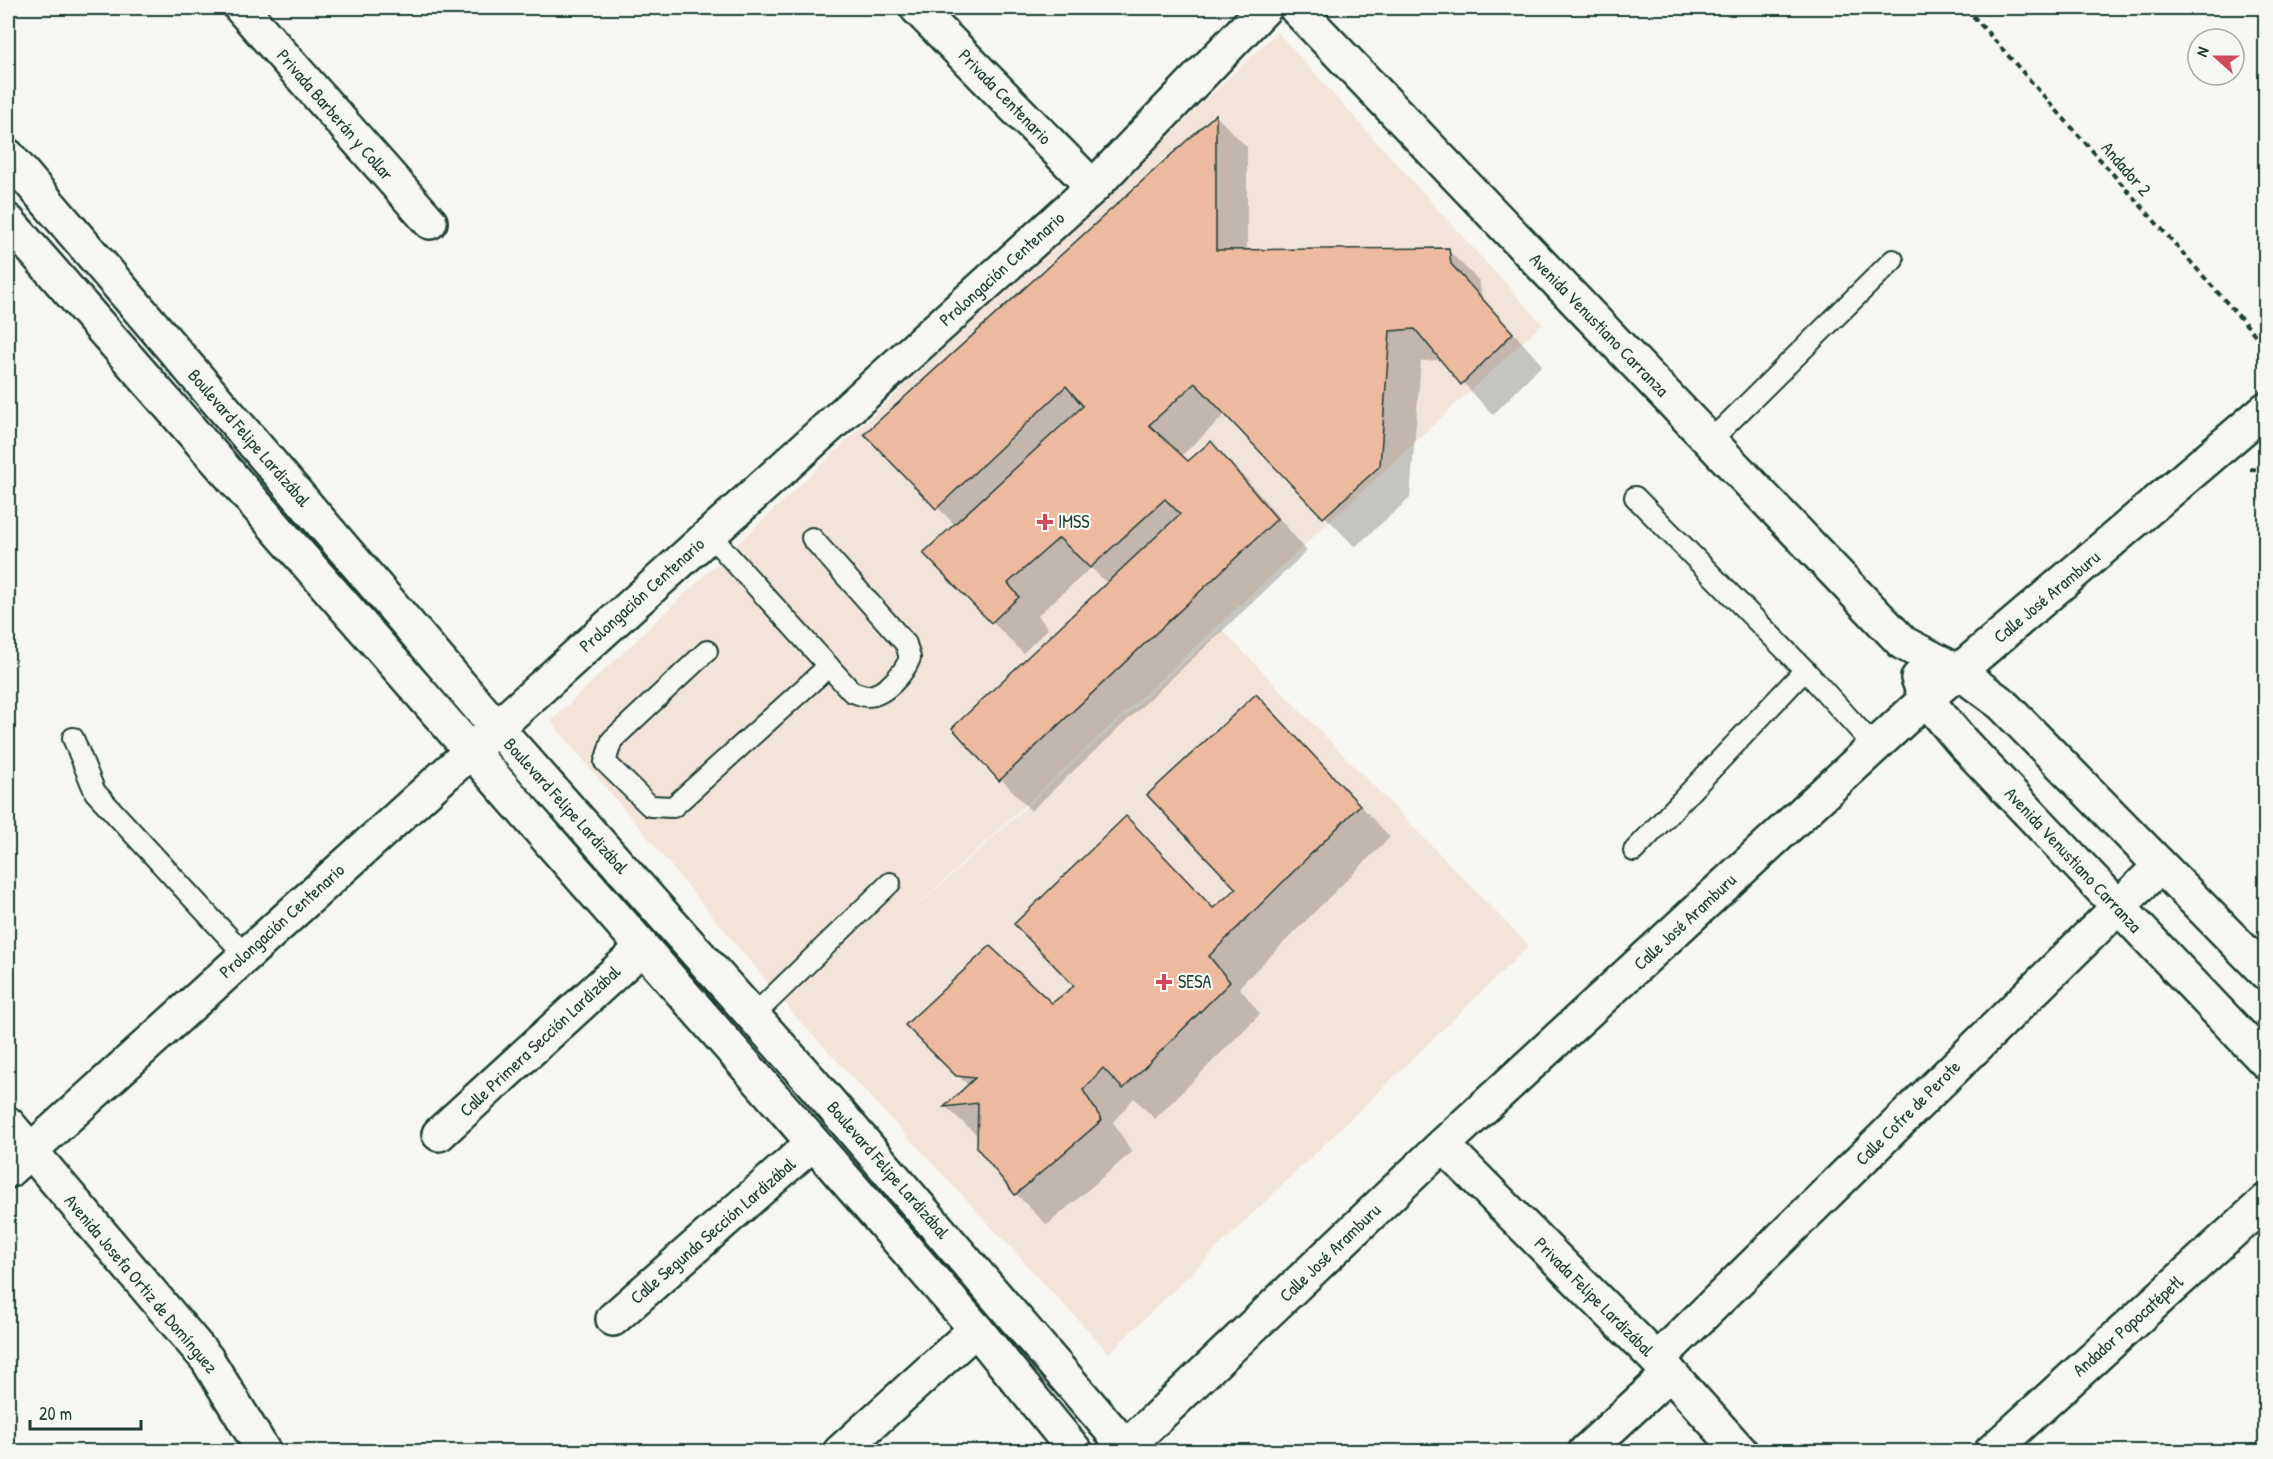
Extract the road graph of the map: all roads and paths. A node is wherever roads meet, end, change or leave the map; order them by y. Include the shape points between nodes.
1 (241, 8) edge
2 (917, 8) edge
3 (1265, 8) edge
4 (1296, 8) edge
5 (1966, 8) edge
6 (8, 156) edge
7 (1093, 187) junction
8 (8, 221) edge
9 (430, 222) dead end
10 (1893, 260) dead end
11 (2265, 347) edge
12 (201, 382) junction
13 (2265, 409) edge
14 (172, 410) junction
15 (1710, 441) junction
16 (1635, 497) dead end
17 (709, 534) junction
18 (812, 538) dead end
19 (1903, 643) junction
20 (707, 651) dead end
21 (829, 666) junction
22 (1805, 670) junction
23 (1959, 672) junction
24 (1926, 699) junction
25 (496, 727) junction
26 (73, 738) dead end
27 (1875, 747) junction
28 (470, 750) junction
29 (1634, 851) dead end
30 (2160, 866) junction
31 (890, 883) dead end
32 (2117, 908) junction
33 (642, 948) junction
34 (245, 955) junction
35 (2265, 973) edge
36 (753, 1016) junction
37 (2265, 1062) edge
38 (810, 1080) junction
39 (782, 1107) junction
40 (8, 1124) edge
41 (439, 1134) dead end
42 (813, 1143) junction
43 (1443, 1145) junction
44 (19, 1161) edge
45 (2265, 1201) edge
46 (613, 1318) dead end
47 (976, 1329) junction
48 (1663, 1367) junction
49 (1125, 1450) edge
50 (264, 1452) edge
51 (840, 1452) edge
52 (1076, 1452) edge
53 (1586, 1452) edge
54 (1741, 1452) edge
55 (1991, 1452) edge

1 - 9 street, Privada Barberán y Collar
2 - 7 street, Privada Centenario
3 - 7 street, Prolongación Centenario
4 - 15 street, Avenida Venustiano Carranza
5 - 11 path, Andador 2
6 - 12 street, Boulevard Felipe Lardizábal
7 - 17 street, Prolongación Centenario
8 - 14 street, Boulevard Felipe Lardizábal
10 - 15 lane
12 - 14 street
12 - 25 street, Boulevard Felipe Lardizábal
13 - 23 street, Calle José Aramburu
14 - 28 street, Boulevard Felipe Lardizábal
15 - 19 street, Avenida Venustiano Carranza
16 - 22 lane
17 - 21 lane
17 - 25 street, Prolongación Centenario
18 - 21 lane via 906,644 910,658 905,670 881,692 867,696 852,692
19 - 23 street, Avenida Venustiano Carranza
19 - 24 street, Avenida Venustiano Carranza
20 - 21 lane via 612,740 605,762 650,806 673,807
22 - 27 lane
22 - 29 lane
23 - 24 street, Calle José Aramburu
23 - 30 street, Avenida Venustiano Carranza via 2002,704
24 - 27 street, Calle José Aramburu
24 - 32 street, Avenida Venustiano Carranza
25 - 28 street, Prolongación Centenario
25 - 36 street, Boulevard Felipe Lardizábal
26 - 34 lane via 95,792
27 - 43 street, Calle José Aramburu
28 - 33 street, Boulevard Felipe Lardizábal
28 - 34 street, Prolongación Centenario
30 - 32 street, Calle Cofre de Perote
30 - 35 street, Avenida Venustiano Carranza
31 - 36 lane
32 - 37 street, Avenida Venustiano Carranza
32 - 48 street, Calle Cofre de Perote
33 - 39 street, Boulevard Felipe Lardizábal
33 - 41 street, Calle Primera Sección Lardizábal
34 - 44 street, Prolongación Centenario
36 - 38 street, Boulevard Felipe Lardizábal
38 - 39 street
38 - 49 street, Boulevard Felipe Lardizábal
39 - 42 street, Boulevard Felipe Lardizábal
40 - 44 street, Avenida Josefa Ortiz de Domínguez
42 - 46 street, Calle Segunda Sección Lardizábal
42 - 47 street, Boulevard Felipe Lardizábal
43 - 48 street, Privada Felipe Lardizábal
43 - 49 street, Calle José Aramburu
44 - 50 street, Avenida Josefa Ortiz de Domínguez via 207,1359
45 - 55 street, Andador Popocatépetl
47 - 51 street
47 - 52 street, Boulevard Felipe Lardizábal
48 - 53 street, Calle Cofre de Perote
48 - 54 street, Privada Felipe Lardizábal

